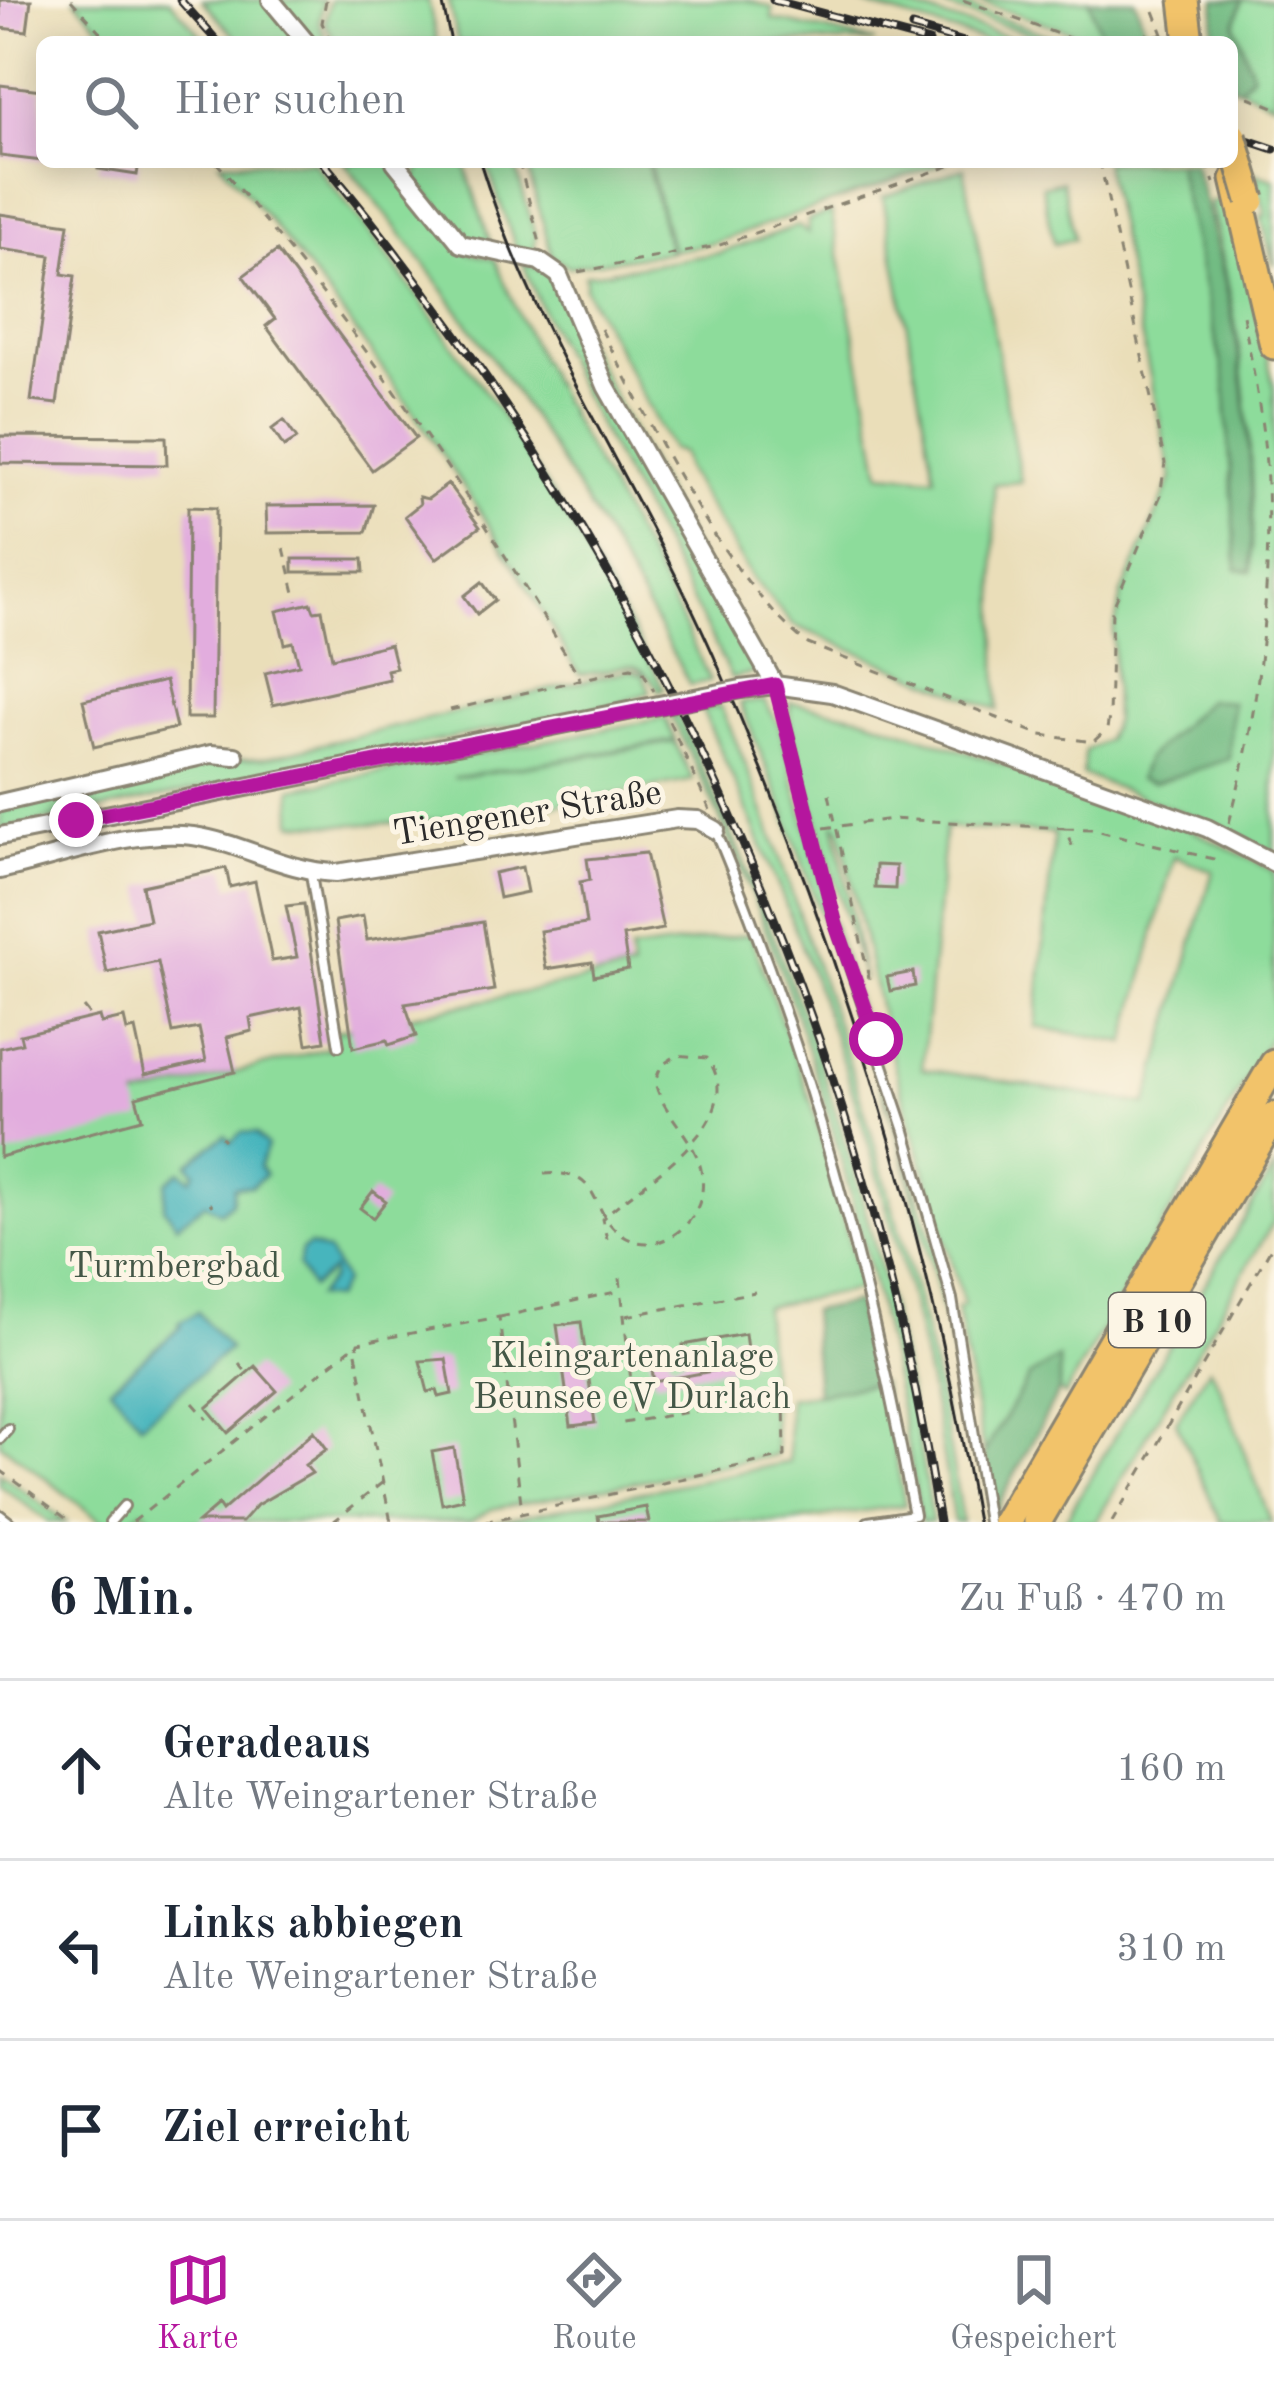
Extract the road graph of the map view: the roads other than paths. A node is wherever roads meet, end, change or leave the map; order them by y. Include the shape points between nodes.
1 (271, 0) edge
2 (1195, 3) edge
3 (301, 36) edge
4 (1177, 36) edge
5 (1200, 36) edge
6 (400, 168) edge
7 (1234, 186) edge
8 (1274, 293) edge
9 (1274, 344) edge
10 (775, 685) junction
11 (235, 756) dead end
12 (0, 802) edge
13 (716, 830) joint
14 (0, 836) edge
15 (1274, 863) edge
16 (0, 870) edge
17 (310, 872) junction
18 (339, 1046) dead end
19 (1274, 1064) edge
20 (1274, 1116) edge
21 (8, 1429) dead end
22 (0, 1438) edge
23 (124, 1506) dead end
24 (0, 1515) edge
25 (9, 1522) edge
26 (110, 1522) edge
27 (868, 1522) edge
28 (988, 1522) edge
29 (1006, 1522) edge
30 (1037, 1522) edge

1 - 3 street
2 - 4 highway
2 - 5 highway
6 - 10 street via 461,244 539,261 559,275 606,386
7 - 8 highway
7 - 9 highway
10 - 14 street, bridge
10 - 15 street via 832,693 1225,836
10 - 28 lane via 836,925 952,1299
11 - 12 street via 211,754
13 - 17 street, Tiengener Straße via 677,819
13 - 27 lane, Tiengener Straße via 833,1150 875,1316 914,1515
16 - 17 street, Tiengener Straße via 172,835
17 - 18 lane
19 - 29 highway, B 10
20 - 30 highway, B 10
21 - 22 lane
23 - 26 lane
24 - 25 lane

